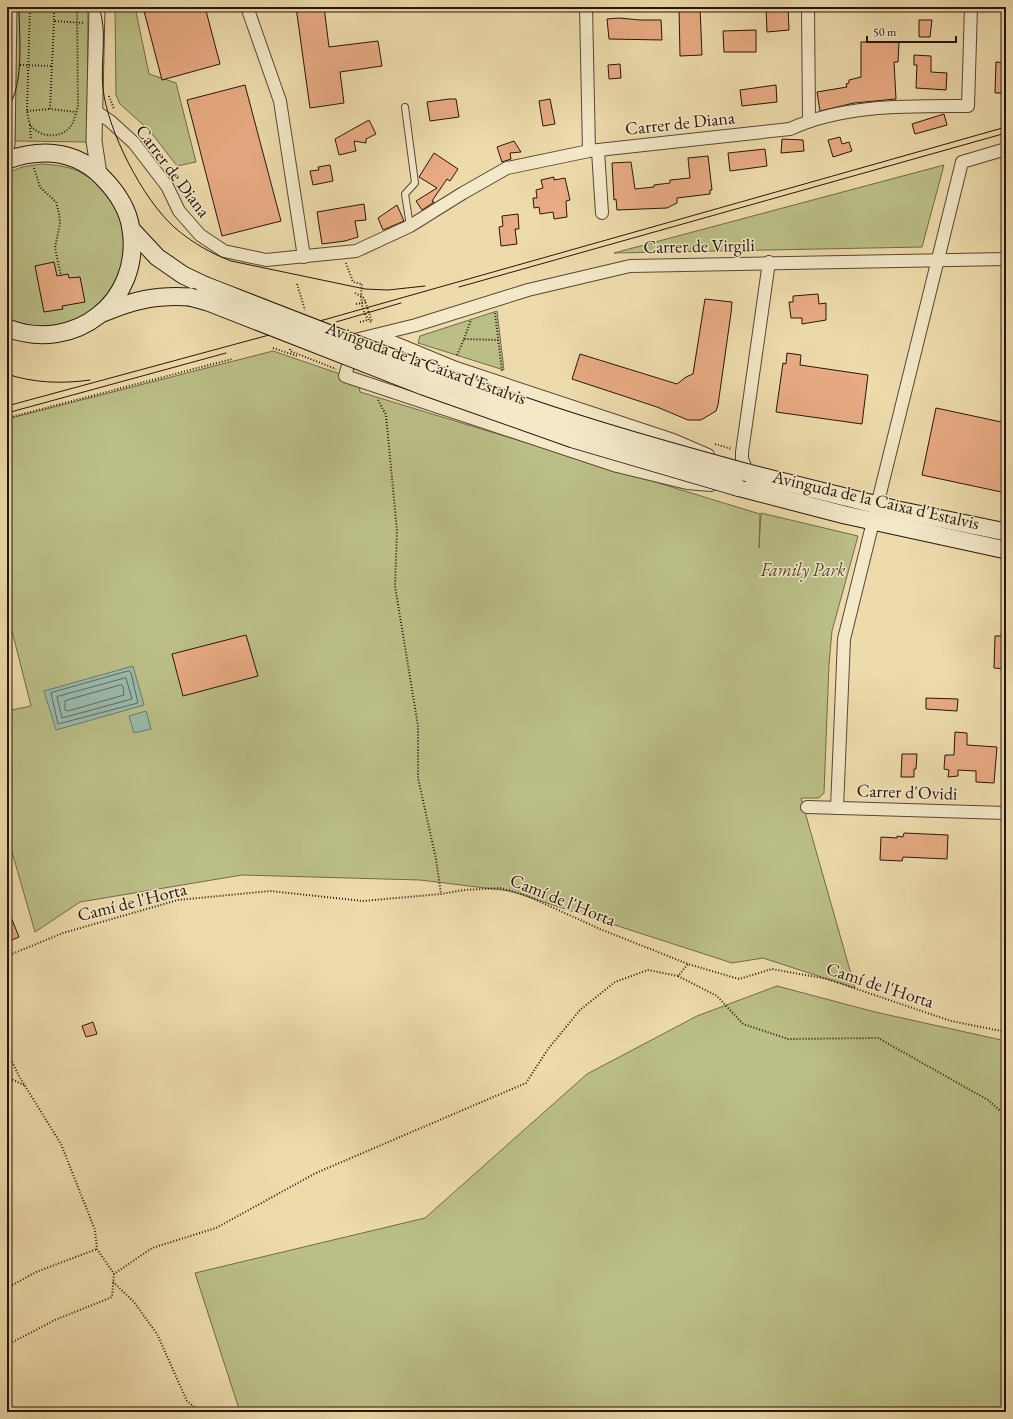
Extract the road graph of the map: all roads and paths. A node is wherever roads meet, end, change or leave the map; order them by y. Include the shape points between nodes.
1 (9, 7) edge
2 (30, 7) edge
3 (54, 7) edge
4 (76, 7) edge
5 (96, 7) edge
6 (247, 7) edge
7 (586, 7) edge
8 (970, 7) edge
9 (808, 12) edge
10 (54, 21) junction
11 (77, 23) junction
12 (29, 66) junction
13 (52, 66) junction
14 (8, 87) edge
15 (109, 91) dead end
16 (405, 107) dead end
17 (50, 109) junction
18 (115, 110) dead end
19 (94, 111) junction
20 (27, 112) junction
21 (76, 112) junction
22 (809, 120) junction
23 (30, 125) junction
24 (7, 145) edge
25 (1006, 149) edge
26 (156, 151) dead end
27 (593, 151) junction
28 (31, 153) junction
29 (7, 160) edge
30 (168, 167) dead end
31 (99, 174) junction
32 (602, 213) dead end
33 (410, 226) junction
34 (132, 229) junction
35 (342, 252) junction
36 (304, 257) junction
37 (1006, 259) edge
38 (937, 260) junction
39 (768, 262) junction
40 (60, 276) dead end
41 (297, 284) dead end
42 (355, 293) dead end
43 (361, 296) junction
44 (366, 302) junction
45 (362, 303) junction
46 (356, 304) dead end
47 (495, 312) dead end
48 (102, 313) junction
49 (307, 315) dead end
50 (369, 319) junction
51 (471, 320) dead end
52 (360, 322) dead end
53 (7, 328) edge
54 (374, 329) junction
55 (401, 329) junction
56 (464, 339) junction
57 (498, 340) junction
58 (399, 345) junction
59 (273, 348) dead end
60 (457, 355) dead end
61 (232, 359) dead end
62 (308, 360) dead end
63 (502, 371) dead end
64 (345, 376) joint
65 (376, 396) dead end
66 (7, 418) edge
67 (748, 473) junction
68 (736, 487) junction
69 (877, 505) junction
70 (873, 522) junction
71 (1006, 532) edge
72 (1006, 550) edge
73 (807, 807) dead end
74 (837, 808) junction
75 (1006, 813) edge
76 (441, 894) junction
77 (7, 956) edge
78 (688, 964) junction
79 (678, 976) junction
80 (1006, 1032) edge
81 (7, 1051) edge
82 (7, 1078) edge
83 (25, 1085) junction
84 (1006, 1116) edge
85 (97, 1250) junction
86 (114, 1274) junction
87 (113, 1282) junction
88 (7, 1288) edge
89 (7, 1345) edge
90 (200, 1412) edge

1 - 14 street
2 - 12 path
3 - 10 path
4 - 11 path
5 - 19 street
6 - 36 street via 280,101
7 - 27 street
8 - 22 street, Carrer de Diana via 968,106 922,106 864,111 827,115
9 - 22 street
10 - 11 path
10 - 13 path
11 - 21 path
12 - 13 path
12 - 20 path
13 - 17 path
14 - 24 street
15 - 18 path via 109,99
16 - 33 lane via 415,183 405,194
17 - 20 path
17 - 21 path
19 - 31 street via 94,141
19 - 36 street, Carrer de Diana via 110,121 134,143 167,186 179,211 200,235 224,251 266,260
20 - 23 path
21 - 23 path via 67,131 58,135 48,136
22 - 27 street, Carrer de Diana via 790,129
23 - 28 path
25 - 38 street via 962,162
26 - 30 path
27 - 32 street
27 - 33 street, Carrer de Diana via 507,168
28 - 29 main road
28 - 31 main road via 60,153 79,159
28 - 40 path via 36,179 40,187 56,202 59,213 55,248
31 - 34 main road via 119,197
33 - 35 street, Carrer de Diana via 356,251
34 - 48 main road via 129,268 122,287
34 - 67 main road, Avinguda de la Caixa d'Estalvis, bridge via 157,257 183,275 204,285 422,370 523,405 630,440
35 - 36 street, Carrer de Diana
35 - 43 path via 353,282 362,284
37 - 38 street, Carrer de Virgili
38 - 39 street, Carrer de Virgili
38 - 69 street
39 - 55 street, Carrer de Virgili via 630,266 528,290
39 - 67 street via 742,452
41 - 49 path
42 - 43 path
43 - 44 path
43 - 45 path
44 - 45 path
44 - 50 path
45 - 46 path
45 - 50 path
47 - 57 path
48 - 53 main road via 80,328 57,334 34,335
48 - 68 main road, Avinguda de la Caixa d'Estalvis, bridge via 146,298 190,297 423,386 566,436
50 - 52 path
50 - 54 path
51 - 56 path
54 - 55 street, Carrer de Virgili
54 - 58 street, Avinguda de la Caixa d'Estalvis
54 - 64 street, Carrer de Virgili via 355,340
55 - 58 street
56 - 57 path
56 - 60 path
57 - 63 path
58 - 67 street, Avinguda de la Caixa d'Estalvis via 456,368 673,440
59 - 62 path
61 - 66 path
64 - 68 street, Avinguda de la Caixa d'Estalvis via 618,466 687,482
65 - 76 path via 386,415 397,531 395,586 418,726 418,778
67 - 69 main road, Avinguda de la Caixa d'Estalvis
68 - 70 main road, Avinguda de la Caixa d'Estalvis
69 - 70 street
69 - 71 main road, Avinguda de la Caixa d'Estalvis
70 - 72 main road, Avinguda de la Caixa d'Estalvis
70 - 74 street via 844,639
73 - 74 street, Carrer d'Ovidi
74 - 75 street, Carrer d'Ovidi
76 - 77 path, Camí de l'Horta via 363,901 270,890 178,900 63,933
76 - 78 path, Camí de l'Horta via 500,888 525,895 600,929
78 - 79 path
78 - 80 path, Camí de l'Horta via 738,979 772,969 827,979 951,1021
79 - 84 path via 717,996 743,1024 788,1039 878,1038 988,1100
79 - 86 path via 648,970 615,982 580,1010 548,1049 526,1083 316,1173 216,1228 152,1248
81 - 83 path
82 - 83 path
83 - 85 path via 61,1144 95,1230
85 - 86 path
85 - 88 path via 36,1272
86 - 87 path
87 - 89 path via 112,1298 54,1320
87 - 90 path via 134,1302 157,1334 187,1401

